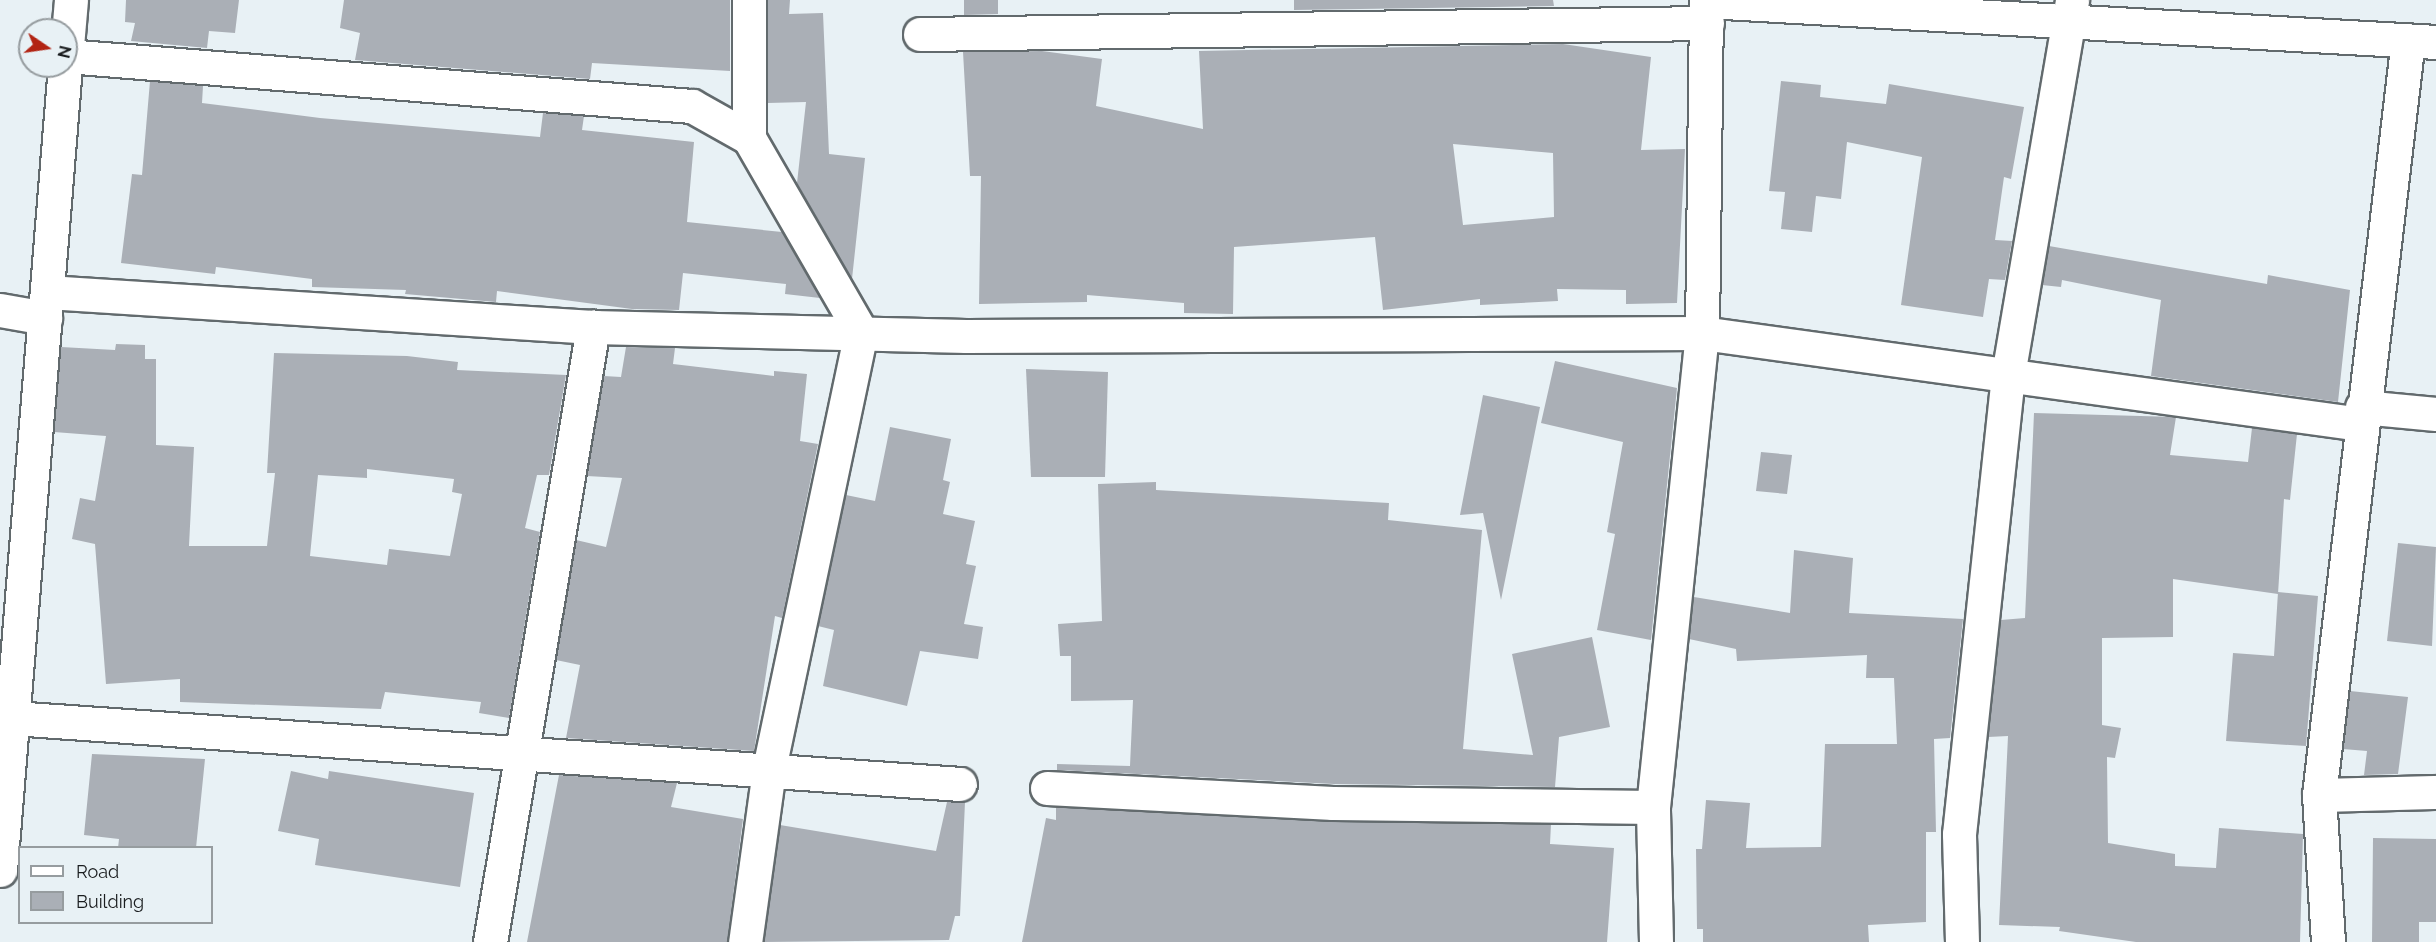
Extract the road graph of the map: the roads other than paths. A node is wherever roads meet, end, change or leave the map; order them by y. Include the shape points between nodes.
1 (71, 0) edge
2 (748, 0) edge
3 (1706, 8) edge
4 (2072, 11) edge
5 (69, 18) edge
6 (921, 34) dead end
7 (2422, 41) edge
8 (78, 58) edge
9 (64, 78) edge
10 (749, 138) junction
11 (46, 305) junction
12 (0, 310) edge
13 (593, 327) junction
14 (875, 332) junction
15 (1702, 333) junction
16 (2008, 375) junction
17 (2436, 414) edge
18 (2361, 415) junction
19 (12, 718) junction
20 (524, 753) junction
21 (4, 757) edge
22 (769, 770) junction
23 (960, 784) dead end
24 (1047, 788) dead end
25 (2436, 792) edge
26 (2319, 795) junction
27 (1653, 807) junction
28 (0, 870) edge
29 (490, 942) edge
30 (745, 942) edge
31 (1656, 942) edge
32 (1962, 942) edge
33 (2328, 942) edge

1 - 5 street
2 - 10 street
3 - 4 street
3 - 6 street
3 - 15 street
4 - 7 street
4 - 16 street
7 - 18 street
8 - 10 street via 692,106
9 - 11 street
10 - 14 street
11 - 12 street
11 - 13 street
11 - 19 street
13 - 14 street
13 - 20 street
14 - 15 street via 966,336
14 - 22 street
15 - 16 street
15 - 27 street
16 - 18 street
16 - 32 street via 1959,834
17 - 18 street
18 - 26 street
19 - 20 street
19 - 21 street
20 - 22 street
20 - 29 street
21 - 28 street
22 - 23 street
22 - 30 street
24 - 27 street via 1333,803
25 - 26 street
26 - 33 street
27 - 31 street

